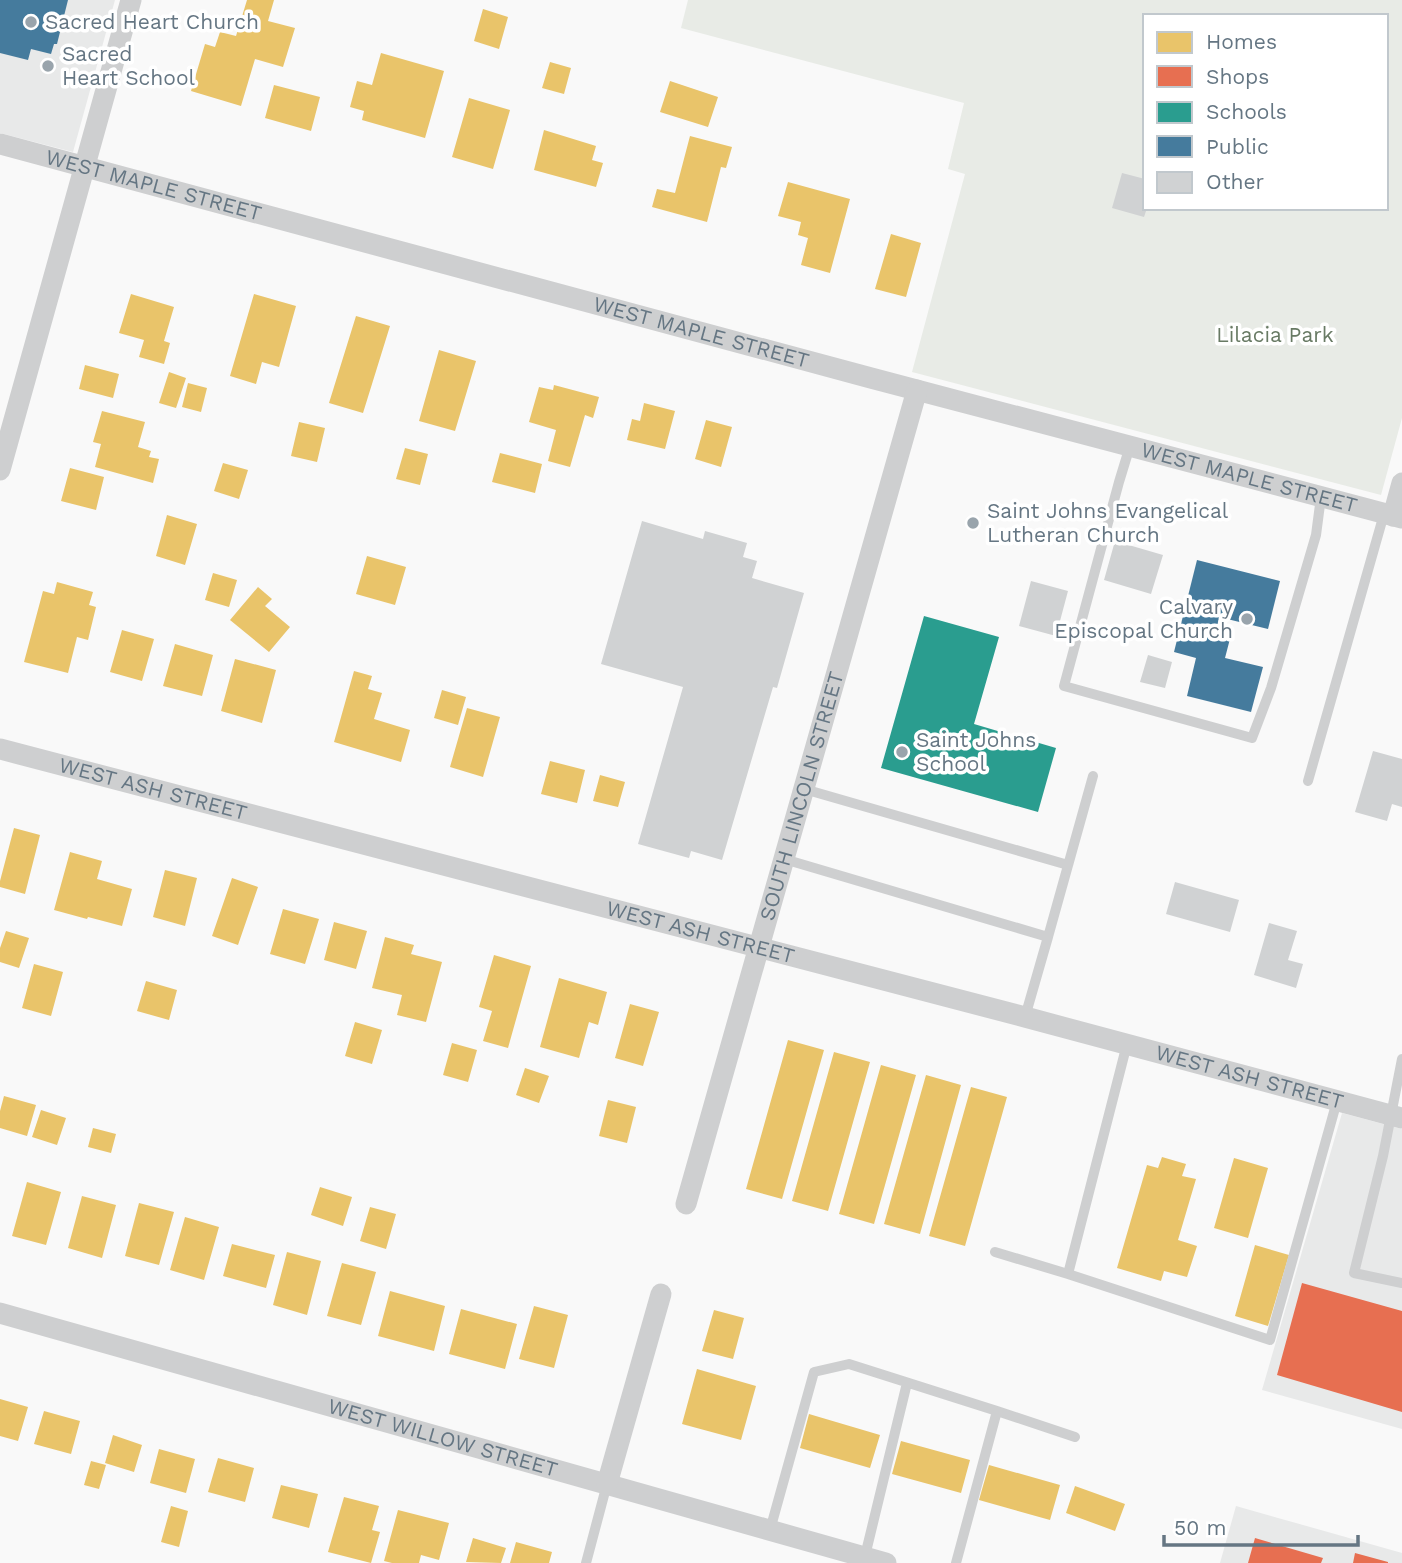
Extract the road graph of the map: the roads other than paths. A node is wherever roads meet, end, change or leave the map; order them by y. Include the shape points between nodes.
1 (131, 0) edge
2 (0, 144) edge
3 (85, 167) junction
4 (917, 390) junction
5 (1130, 446) junction
6 (0, 470) edge
7 (1402, 483) edge
8 (1321, 497) junction
9 (1393, 516) edge
10 (0, 749) edge
11 (1093, 776) dead end
12 (1308, 781) dead end
13 (804, 789) junction
14 (784, 859) junction
15 (1068, 865) junction
16 (1048, 937) junction
17 (758, 947) junction
18 (1025, 1017) junction
19 (1127, 1044) junction
20 (1402, 1059) edge
21 (1337, 1101) junction
22 (1397, 1117) edge
23 (687, 1205) dead end
24 (995, 1252) dead end
25 (1068, 1274) junction
26 (1402, 1283) edge
27 (661, 1294) dead end
28 (0, 1314) edge
29 (907, 1383) junction
30 (997, 1411) junction
31 (1075, 1437) dead end
32 (607, 1484) junction
33 (770, 1530) junction
34 (880, 1561) edge
35 (586, 1563) edge
36 (956, 1563) edge

1 - 3 street
2 - 3 street, WEST MAPLE STREET
3 - 4 street, WEST MAPLE STREET
3 - 6 street
4 - 5 street, WEST MAPLE STREET
4 - 13 street, SOUTH LINCOLN STREET
5 - 8 street, WEST MAPLE STREET
5 - 8 lane via 1064,686 1252,738 1316,535
7 - 9 street
8 - 9 street, WEST MAPLE STREET
9 - 12 lane
10 - 17 street, WEST ASH STREET
11 - 15 lane
13 - 14 street, SOUTH LINCOLN STREET
13 - 15 lane
14 - 16 lane
14 - 17 street, SOUTH LINCOLN STREET
15 - 16 lane
16 - 18 lane
17 - 18 street, WEST ASH STREET
17 - 23 street, SOUTH LINCOLN STREET
18 - 19 street, WEST ASH STREET
19 - 21 street, WEST ASH STREET
19 - 25 lane
20 - 22 lane
21 - 22 street, WEST ASH STREET
21 - 25 lane via 1270,1340
22 - 26 lane via 1354,1273
24 - 25 lane
27 - 32 street
28 - 32 street, WEST WILLOW STREET
29 - 30 lane
29 - 33 lane via 849,1364 814,1373
29 - 34 lane
30 - 31 lane
30 - 36 lane
32 - 33 street, WEST WILLOW STREET
32 - 35 lane
33 - 34 street, WEST WILLOW STREET

